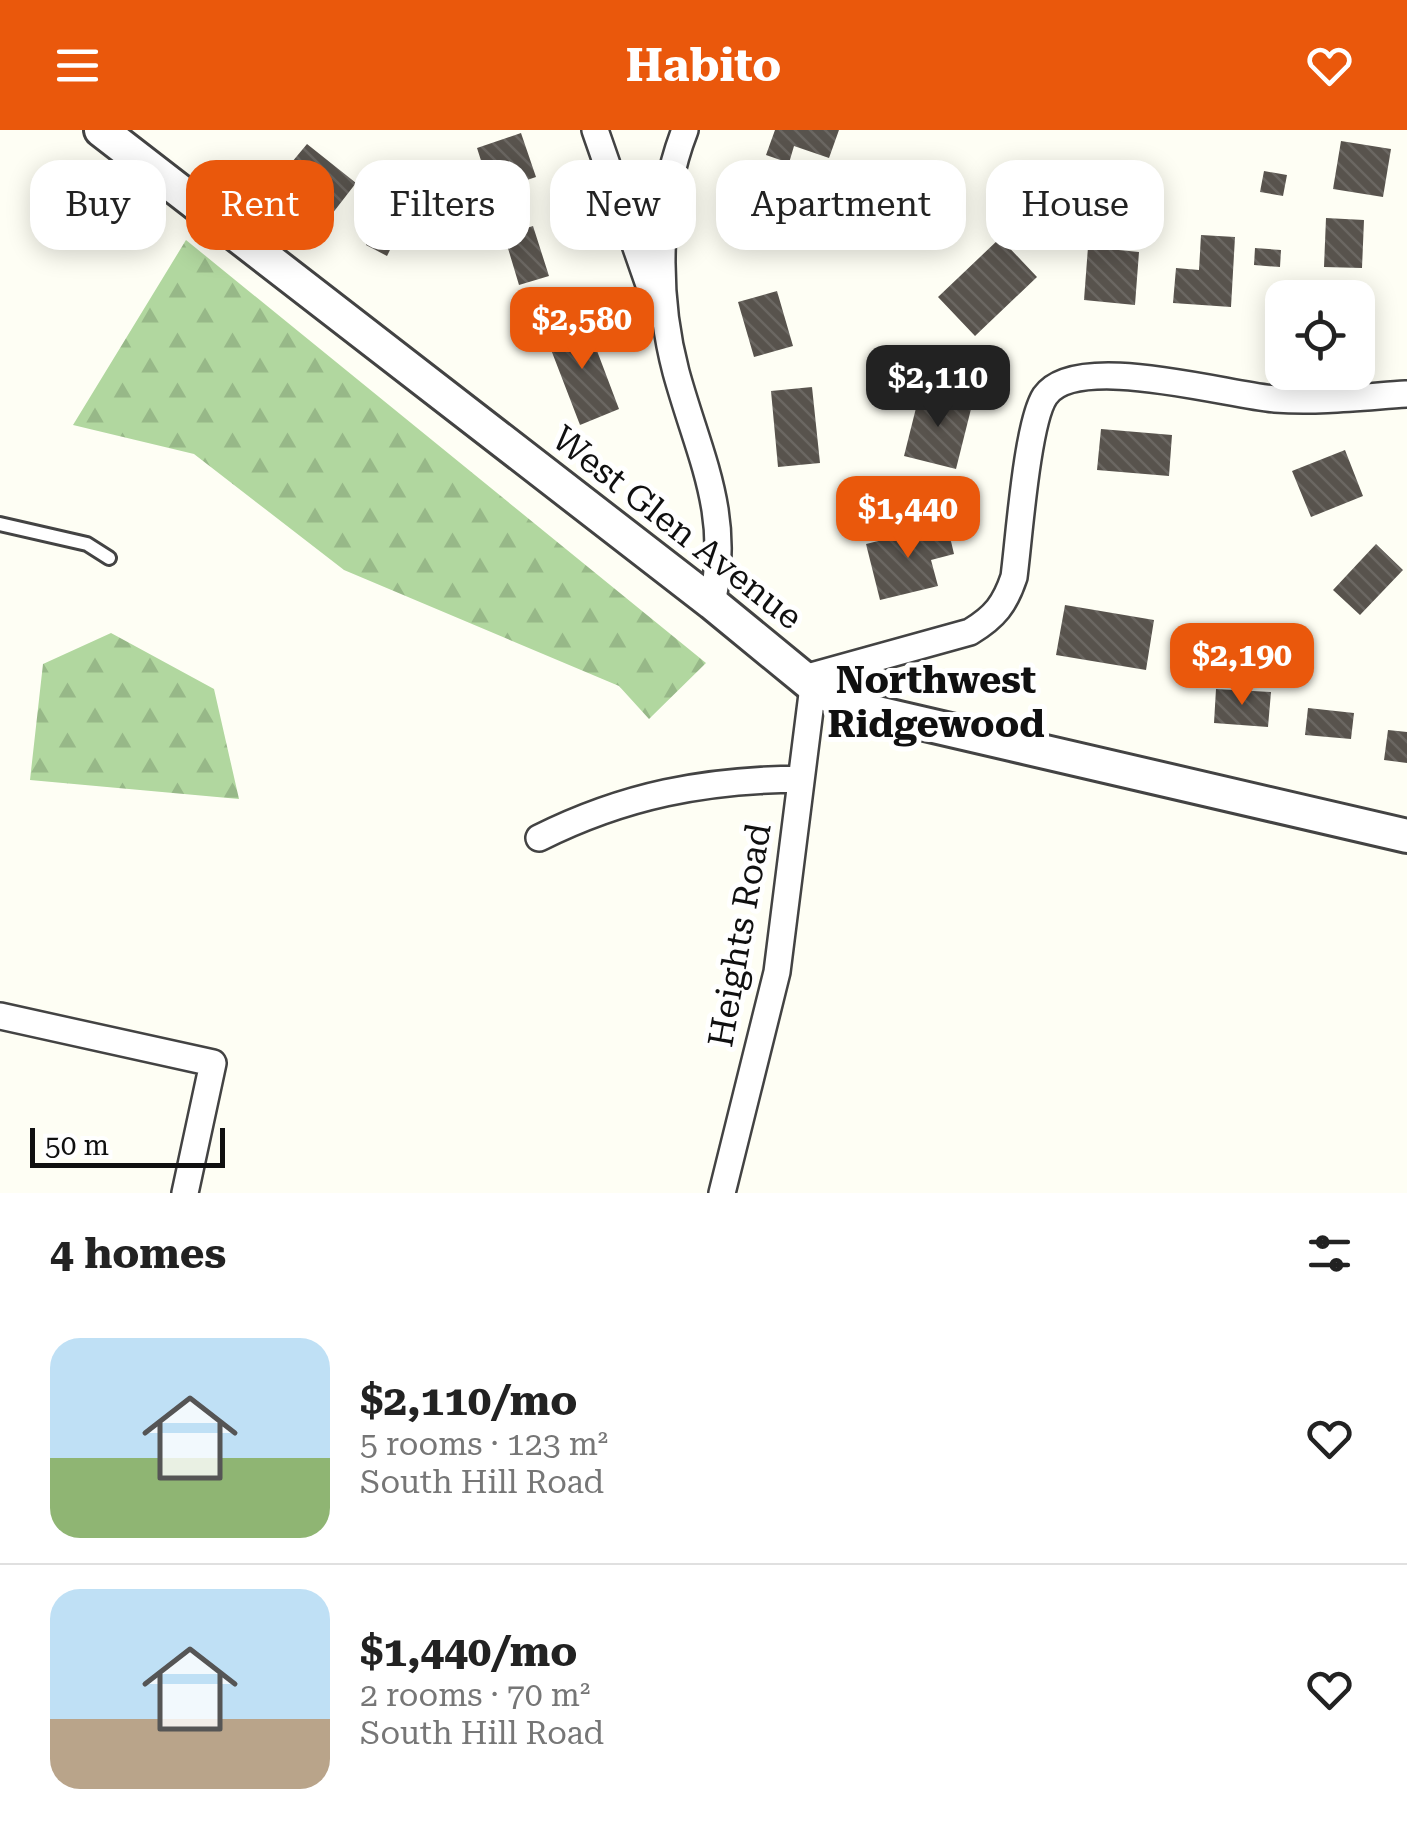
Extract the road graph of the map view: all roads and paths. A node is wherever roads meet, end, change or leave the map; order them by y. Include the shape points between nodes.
1 (101, 130) edge
2 (595, 130) edge
3 (685, 130) edge
4 (670, 345) junction
5 (1407, 393) edge
6 (0, 524) edge
7 (109, 558) dead end
8 (712, 603) junction
9 (808, 682) junction
10 (800, 780) junction
11 (1407, 836) edge
12 (539, 838) dead end
13 (0, 1016) edge
14 (185, 1193) edge
15 (722, 1193) edge

1 - 8 street, West Glen Avenue
2 - 4 street
3 - 4 street via 663,240
4 - 8 street via 714,491 720,536
5 - 9 street via 1320,401 1135,378 1075,376 1058,383 1038,409 1014,578 992,619 970,632
6 - 7 lane via 87,544
8 - 9 street, West Glen Avenue
9 - 10 street, Heights Road
9 - 11 street, West Glen Avenue via 856,708
10 - 12 street via 678,788
10 - 15 street, Heights Road via 777,972
13 - 14 street via 213,1063

